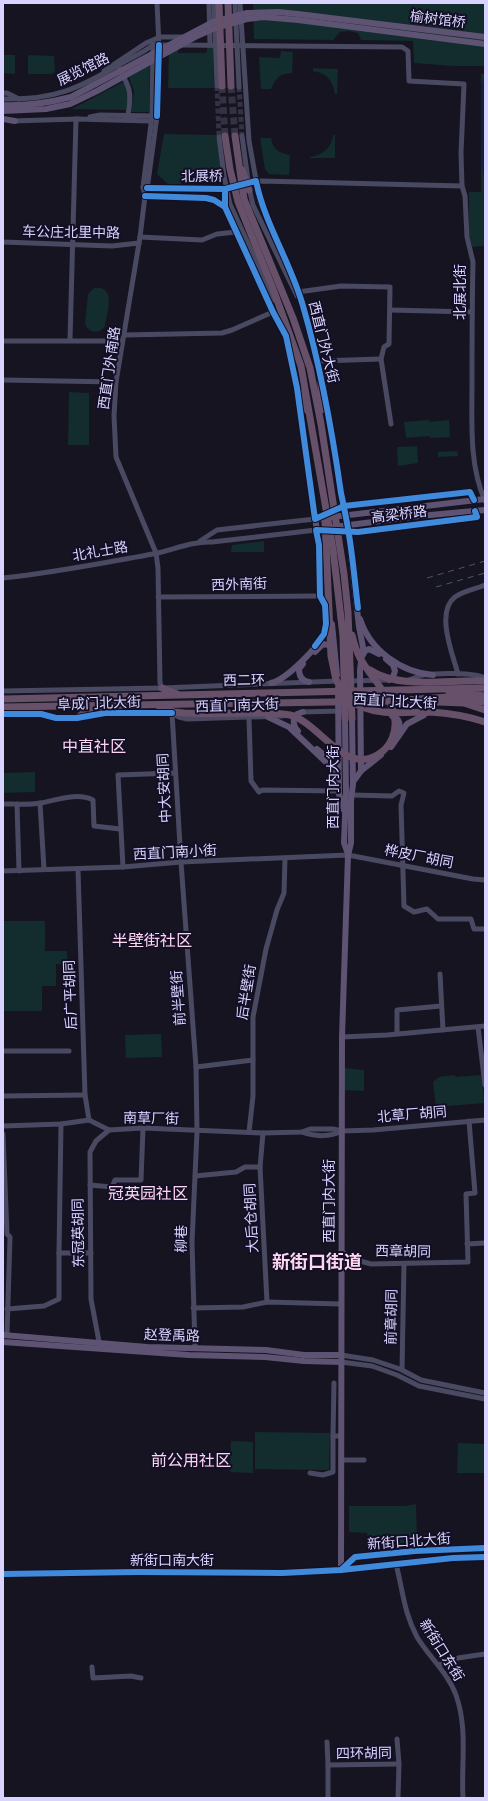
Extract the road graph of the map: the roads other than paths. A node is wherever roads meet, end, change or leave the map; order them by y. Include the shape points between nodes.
1 (157, 3) edge
2 (209, 3) edge
3 (214, 3) edge
4 (219, 3) edge
5 (228, 3) edge
6 (234, 3) edge
7 (240, 3) edge
8 (241, 27) junction
9 (210, 28) junction
10 (160, 37) junction
11 (485, 37) edge
12 (485, 44) edge
13 (153, 45) junction
14 (159, 45) junction
15 (210, 45) junction
16 (242, 45) junction
17 (118, 66) junction
18 (94, 86) junction
19 (219, 86) joint
20 (231, 86) tunnel mouth
21 (239, 87) tunnel mouth
22 (3, 93) edge
23 (3, 99) edge
24 (19, 100) junction
25 (3, 105) edge
26 (3, 111) edge
27 (128, 115) junction
28 (153, 118) junction
29 (76, 119) junction
30 (3, 120) edge
31 (15, 121) joint
32 (238, 136) joint
33 (222, 137) joint
34 (236, 150) junction
35 (256, 181) junction
36 (462, 186) junction
37 (145, 188) junction
38 (225, 189) junction
39 (249, 190) junction
40 (145, 196) junction
41 (225, 206) junction
42 (236, 232) junction
43 (140, 240) junction
44 (3, 242) edge
45 (73, 246) junction
46 (298, 292) junction
47 (390, 310) junction
48 (273, 312) junction
49 (472, 312) junction
50 (305, 315) junction
51 (125, 335) junction
52 (286, 336) junction
53 (70, 340) junction
54 (3, 341) edge
55 (122, 341) junction
56 (381, 359) junction
57 (319, 361) junction
58 (322, 375) junction
59 (3, 380) edge
60 (116, 382) junction
61 (297, 388) junction
62 (311, 418) junction
63 (321, 424) junction
64 (390, 424) dead end
65 (485, 500) edge
66 (326, 510) junction
67 (485, 510) edge
68 (345, 515) junction
69 (315, 519) junction
70 (347, 525) junction
71 (316, 530) junction
72 (200, 541) junction
73 (156, 553) junction
74 (3, 578) edge
75 (485, 586) edge
76 (320, 596) junction
77 (158, 597) junction
78 (358, 608) junction
79 (348, 612) junction
80 (336, 647) junction
81 (362, 655) junction
82 (367, 668) junction
83 (458, 674) junction
84 (434, 677) junction
85 (472, 677) junction
86 (485, 678) edge
87 (387, 680) junction
88 (309, 682) junction
89 (261, 683) joint
90 (271, 683) junction
91 (485, 684) edge
92 (162, 688) junction
93 (485, 688) edge
94 (428, 690) junction
95 (3, 691) edge
96 (181, 695) junction
97 (485, 696) edge
98 (3, 698) edge
99 (424, 700) junction
100 (485, 702) edge
101 (119, 704) junction
102 (153, 704) junction
103 (3, 707) edge
104 (485, 710) edge
105 (170, 711) junction
106 (303, 712) junction
107 (3, 714) edge
108 (390, 715) junction
109 (424, 715) junction
110 (268, 717) junction
111 (77, 718) junction
112 (249, 718) junction
113 (349, 719) junction
114 (485, 722) edge
115 (485, 726) edge
116 (339, 745) junction
117 (360, 748) junction
118 (361, 771) junction
119 (175, 773) junction
120 (339, 779) junction
121 (353, 782) junction
122 (339, 791) junction
123 (352, 795) junction
124 (40, 803) junction
125 (3, 804) edge
126 (17, 804) junction
127 (344, 810) junction
128 (120, 829) junction
129 (348, 855) junction
130 (285, 859) junction
131 (181, 862) junction
132 (402, 864) junction
133 (123, 867) junction
134 (44, 869) junction
135 (78, 869) junction
136 (19, 870) junction
137 (3, 871) edge
138 (485, 880) edge
139 (485, 929) edge
140 (440, 974) dead end
141 (441, 1006) junction
142 (485, 1026) edge
143 (478, 1027) junction
144 (443, 1030) junction
145 (397, 1032) junction
146 (342, 1037) junction
147 (3, 1050) edge
148 (69, 1050) dead end
149 (253, 1060) junction
150 (196, 1067) junction
151 (485, 1084) edge
152 (85, 1095) junction
153 (3, 1096) edge
154 (89, 1120) junction
155 (485, 1120) edge
156 (469, 1121) junction
157 (62, 1124) junction
158 (3, 1126) edge
159 (143, 1128) junction
160 (109, 1130) junction
161 (342, 1131) junction
162 (197, 1132) junction
163 (249, 1132) junction
164 (262, 1133) junction
165 (3, 1134) edge
166 (260, 1167) junction
167 (195, 1176) junction
168 (90, 1185) junction
169 (485, 1243) edge
170 (467, 1244) junction
171 (341, 1251) junction
172 (59, 1253) junction
173 (91, 1253) junction
174 (404, 1264) junction
175 (267, 1302) junction
176 (341, 1304) junction
177 (193, 1308) junction
178 (7, 1309) junction
179 (5, 1335) edge
180 (3, 1342) edge
181 (100, 1345) junction
182 (195, 1348) junction
183 (341, 1359) junction
184 (402, 1370) junction
185 (334, 1383) dead end
186 (485, 1393) edge
187 (485, 1399) edge
188 (333, 1436) junction
189 (341, 1436) junction
190 (341, 1460) junction
191 (364, 1460) dead end
192 (310, 1473) dead end
193 (485, 1548) edge
194 (485, 1557) edge
195 (396, 1564) junction
196 (341, 1570) junction
197 (3, 1574) edge
198 (485, 1654) edge
199 (438, 1665) junction
200 (92, 1667) dead end
201 (141, 1678) dead end
202 (397, 1739) dead end
203 (327, 1742) dead end
204 (399, 1764) junction
205 (328, 1765) junction
206 (328, 1798) edge
207 (398, 1798) edge
208 (462, 1798) edge

1 - 10 street
2 - 9 street
3 - 19 street
4 - 19 highway
5 - 20 highway
6 - 21 street
7 - 8 street, 西直门外大街
8 - 9 street via 231,36 219,35
8 - 16 street, 西直门外大街
9 - 10 street via 200,37
9 - 15 street
10 - 13 street
10 - 14 street
10 - 18 street via 146,42 107,68
11 - 18 main road, 榆树馆桥 via 298,14 247,13 213,22
12 - 18 main road, 榆树馆桥 via 298,20 247,19 215,28
13 - 14 street
13 - 17 street, 展览馆路
13 - 28 street
14 - 15 street
14 - 28 street
15 - 16 street
16 - 35 street, 西直门外大街 via 249,141
16 - 36 street, 北展北街 via 402,47 408,51 409,81 464,84
17 - 18 street, 展览馆路
17 - 27 street via 130,87
18 - 24 street, 展览馆路 via 47,97
18 - 25 main road, 展览馆路 via 71,98 24,106
18 - 26 main road, 展览馆路 via 70,104 46,109
22 - 24 street, 展览馆路
23 - 24 street, 展览馆路
27 - 28 street
27 - 29 street
28 - 29 street
28 - 37 street
29 - 31 street
29 - 45 street
30 - 31 main road
32 - 34 highway, 西直门外大街
32 - 39 street, 西直门外大街
33 - 52 street, 西直门外大街 via 224,176 230,204 278,309
33 - 62 highway, 西直门外大街 via 238,202 301,366
34 - 39 highway
34 - 63 highway, 西直门外大街 via 244,199 293,318 310,368
35 - 36 street, 北展桥
35 - 38 street, 北展桥
35 - 46 street, 西直门外大街 via 260,202
36 - 49 street, 北展北街 via 465,196 467,237 473,262
37 - 38 street, 北展桥
37 - 40 street, 西直门外南路
38 - 41 street, 西直门外大街
39 - 50 street, 西直门外大街
40 - 41 street via 206,198
40 - 43 street, 西直门外南路
41 - 42 street, 西直门外大街
42 - 43 street, 车公庄北里中路 via 217,234 202,240
42 - 48 street, 西直门外大街
43 - 45 street, 车公庄北里中路 via 112,246
43 - 51 street, 西直门外南路
44 - 45 street, 车公庄北里中路
45 - 53 street
46 - 47 street via 341,286 390,287
46 - 50 street, 西直门外大街
47 - 49 street
47 - 56 street via 389,344 384,347
48 - 51 street via 222,332
48 - 52 street, 西直门外大街
49 - 65 street, 北展北街 via 474,458
50 - 57 street, 西直门外大街
51 - 55 street, 西直门外南路
52 - 61 street, 西直门外大街
53 - 54 street
53 - 55 street
55 - 60 street, 西直门外南路
56 - 57 street
56 - 64 street
57 - 58 street, 西直门外大街
58 - 63 highway
58 - 68 main road, 西直门外大街
59 - 60 street
60 - 73 street, 西直门外南路 via 116,457
61 - 62 highway
61 - 69 main road, 西直门外大街
62 - 66 highway, 西直门外大街
63 - 79 highway, 西直门外大街
65 - 68 main road, 高梁桥路
66 - 113 highway, 西直门外大街 via 343,636
66 - 114 highway via 331,656 336,680 343,692 355,704 372,711 449,714
67 - 70 main road, 高梁桥路
68 - 69 main road, 高梁桥路
68 - 70 main road, 西直门外大街
69 - 71 main road, 西直门外大街
69 - 72 street, 北礼士路 via 217,530
70 - 71 main road, 高梁桥路
70 - 78 main road
71 - 72 street, 北礼士路 via 212,542
71 - 76 main road, 西直门外大街 via 319,545
72 - 73 street, 北礼士路
73 - 74 street, 北礼士路 via 36,575
73 - 77 street, 西直门外南路
75 - 83 street via 459,595 447,608 446,627
76 - 77 street, 西外南街
76 - 80 main road via 330,611
76 - 90 main road via 326,611 324,634 287,675
77 - 92 street, 西直门外南路
78 - 81 main road
78 - 84 main road via 368,636 381,651 404,667
79 - 82 highway via 356,648
79 - 113 highway, 西直门外大街
80 - 88 main road via 322,645 300,667 301,677
80 - 113 main road via 337,675
81 - 87 main road via 371,649 390,662 395,672 392,678
81 - 113 main road via 360,676
82 - 84 highway via 391,680 409,682
82 - 105 highway via 388,700 396,721 394,735 389,744 369,758 356,758 344,754 308,724 291,716 274,713
83 - 84 street, 西直门北大街
83 - 85 street, 西直门北大街
84 - 85 highway
84 - 87 street, 西直门北大街 via 422,675 405,680
85 - 86 highway
85 - 91 highway
87 - 88 street, 西直门南大街
88 - 90 street, 西直门南大街
89 - 90 street, 西直门南大街
89 - 92 street, 阜成门北大街
92 - 95 street, 阜成门北大街
92 - 96 highway
93 - 94 highway, 西二环
94 - 96 highway, 西二环
94 - 97 highway, 西直门北大街
96 - 98 highway, 西二环
99 - 100 highway, 西直门北大街 via 453,697
99 - 102 highway, 西二环
99 - 104 highway via 464,703
101 - 102 highway, 西二环
101 - 103 highway, 西二环
101 - 111 highway via 86,712
102 - 105 highway
105 - 111 street, 阜成门北大街 via 105,713
105 - 112 street, 西直门南大街 via 184,718
105 - 119 street, 中大安胡同
106 - 108 street, 西直门北大街 via 360,711
106 - 110 street, 西直门南大街
106 - 116 main road via 295,716 294,726 320,752 331,755
107 - 111 street, 阜成门北大街
108 - 109 street, 西直门北大街
108 - 117 main road via 398,719 400,725 388,748 379,755 364,753
109 - 115 street, 西直门北大街 via 452,717
109 - 118 main road via 407,724 389,748
110 - 112 street, 西直门南大街
110 - 120 main road via 289,727 333,769
112 - 122 street via 251,781 259,792
113 - 116 main road
113 - 117 main road
113 - 121 main road, 西直门内大街
113 - 127 main road, 西直门内大街
116 - 120 main road
117 - 118 main road
118 - 121 main road
119 - 128 street via 118,775
119 - 131 street, 中大安胡同
120 - 122 main road
121 - 123 main road, 西直门内大街
122 - 127 main road
123 - 129 main road, 西直门内大街 via 351,843
123 - 132 street via 392,796 399,791 404,793 401,805
124 - 126 street
124 - 128 street via 56,798 86,796 93,800 94,826
124 - 134 street
125 - 126 street
126 - 136 street
127 - 129 main road, 西直门内大街 via 344,843
128 - 133 street
129 - 130 street, 西直门南小街
129 - 132 street, 桦皮厂胡同
129 - 146 main road, 西直门内大街
130 - 131 street, 西直门南小街
130 - 149 street, 后半壁街 via 284,893 266,949 253,1017
131 - 133 street, 西直门南小街
131 - 150 street, 前半壁街
132 - 138 street, 桦皮厂胡同
132 - 139 street via 404,906 414,912 427,909 438,919 471,919 474,929
133 - 135 street, 西直门南小街
134 - 135 street, 西直门南小街
134 - 136 street, 西直门南小街
135 - 152 street, 后广平胡同
136 - 137 street, 西直门南小街
140 - 141 street
141 - 144 street
141 - 145 street via 397,1010
142 - 143 street
143 - 144 street
143 - 151 street
144 - 145 street
145 - 146 street
146 - 161 main road, 西直门内大街
147 - 148 street
149 - 150 street
149 - 163 street, 后半壁街
150 - 162 street, 前半壁街
152 - 153 street
152 - 154 street, 后广平胡同
154 - 157 street
154 - 160 street, 南草厂街
155 - 156 street, 北草厂胡同
156 - 161 street, 北草厂胡同
156 - 170 street via 475,1193 466,1194
157 - 158 street
157 - 172 street
159 - 160 street, 南草厂街
159 - 162 street, 南草厂街
159 - 168 street via 141,1180 115,1180 112,1187
160 - 168 street, 东冠英胡同 via 96,1141 90,1152
161 - 164 street, 南草厂街 via 333,1128
161 - 171 main road, 西直门内大街
162 - 163 street, 南草厂街
162 - 167 street, 柳巷
163 - 164 street, 南草厂街
164 - 166 street, 大后仓胡同
165 - 178 street via 7,1234 10,1236
166 - 167 street via 245,1167 236,1172
166 - 175 street, 大后仓胡同
167 - 177 street, 柳巷
168 - 173 street, 东冠英胡同
169 - 170 street
170 - 174 street, 西章胡同 via 468,1262
171 - 174 street, 西章胡同 via 353,1259 371,1264
171 - 176 main road, 西直门内大街
172 - 173 street
172 - 178 street via 59,1299 44,1306
173 - 181 street, 东冠英胡同 via 91,1299
174 - 184 street, 前章胡同
175 - 176 street
175 - 177 street via 243,1307
176 - 183 main road, 西直门内大街
177 - 182 street, 柳巷
178 - 179 street
179 - 181 main road, 赵登禹路
180 - 181 main road, 赵登禹路
181 - 182 main road, 赵登禹路
181 - 183 main road, 赵登禹路 via 189,1355 265,1357 304,1362
182 - 183 main road, 赵登禹路
183 - 184 street via 373,1360
183 - 187 street via 372,1366 419,1386
183 - 189 main road, 西直门内大街
184 - 186 street via 421,1380
185 - 188 street
188 - 189 street
188 - 192 street via 333,1472 323,1476
189 - 190 main road, 西直门内大街
190 - 191 street
190 - 196 main road, 西直门内大街
193 - 196 main road, 新街口北大街 via 355,1556
194 - 195 main road, 新街口北大街
195 - 196 main road, 新街口北大街
195 - 199 street, 新街口东街 via 407,1616 418,1638
196 - 197 main road, 新街口南大街 via 282,1573
198 - 199 street via 458,1658
199 - 208 street, 新街口东街 via 456,1694 462,1716
200 - 201 street via 93,1678
202 - 204 street
203 - 205 street
204 - 205 street, 四环胡同
204 - 207 street, 四环胡同
205 - 206 street, 四环胡同

